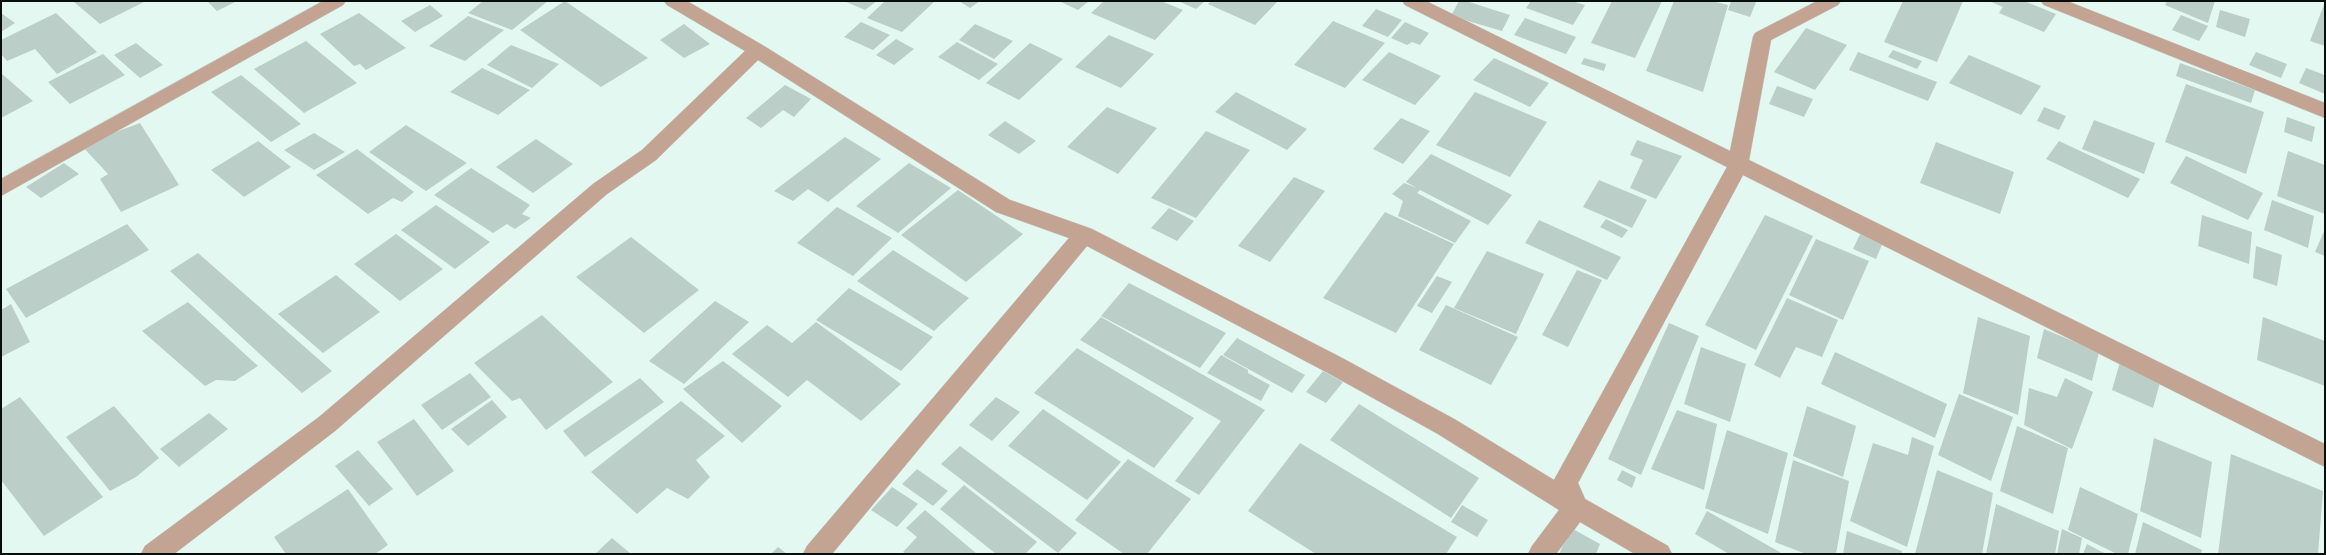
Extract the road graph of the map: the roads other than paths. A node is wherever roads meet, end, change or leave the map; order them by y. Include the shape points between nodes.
1 (337, 1) edge
2 (673, 1) edge
3 (1411, 1) edge
4 (1832, 1) edge
5 (2050, 1) edge
6 (757, 50) junction
7 (2325, 111) edge
8 (1738, 165) junction
9 (1, 188) edge
10 (1084, 235) junction
11 (2325, 456) edge
12 (1576, 507) junction
13 (154, 554) edge
14 (816, 554) edge
15 (1541, 554) edge
16 (1659, 554) edge

1 - 9 street
2 - 6 street
3 - 8 street
4 - 8 street via 1762,37
5 - 7 street
6 - 10 street via 1003,206
6 - 13 street via 649,155 600,189 327,424
8 - 11 street
8 - 12 street via 1565,483
10 - 12 street via 1329,362 1440,423
10 - 14 street
12 - 15 street
12 - 16 street

